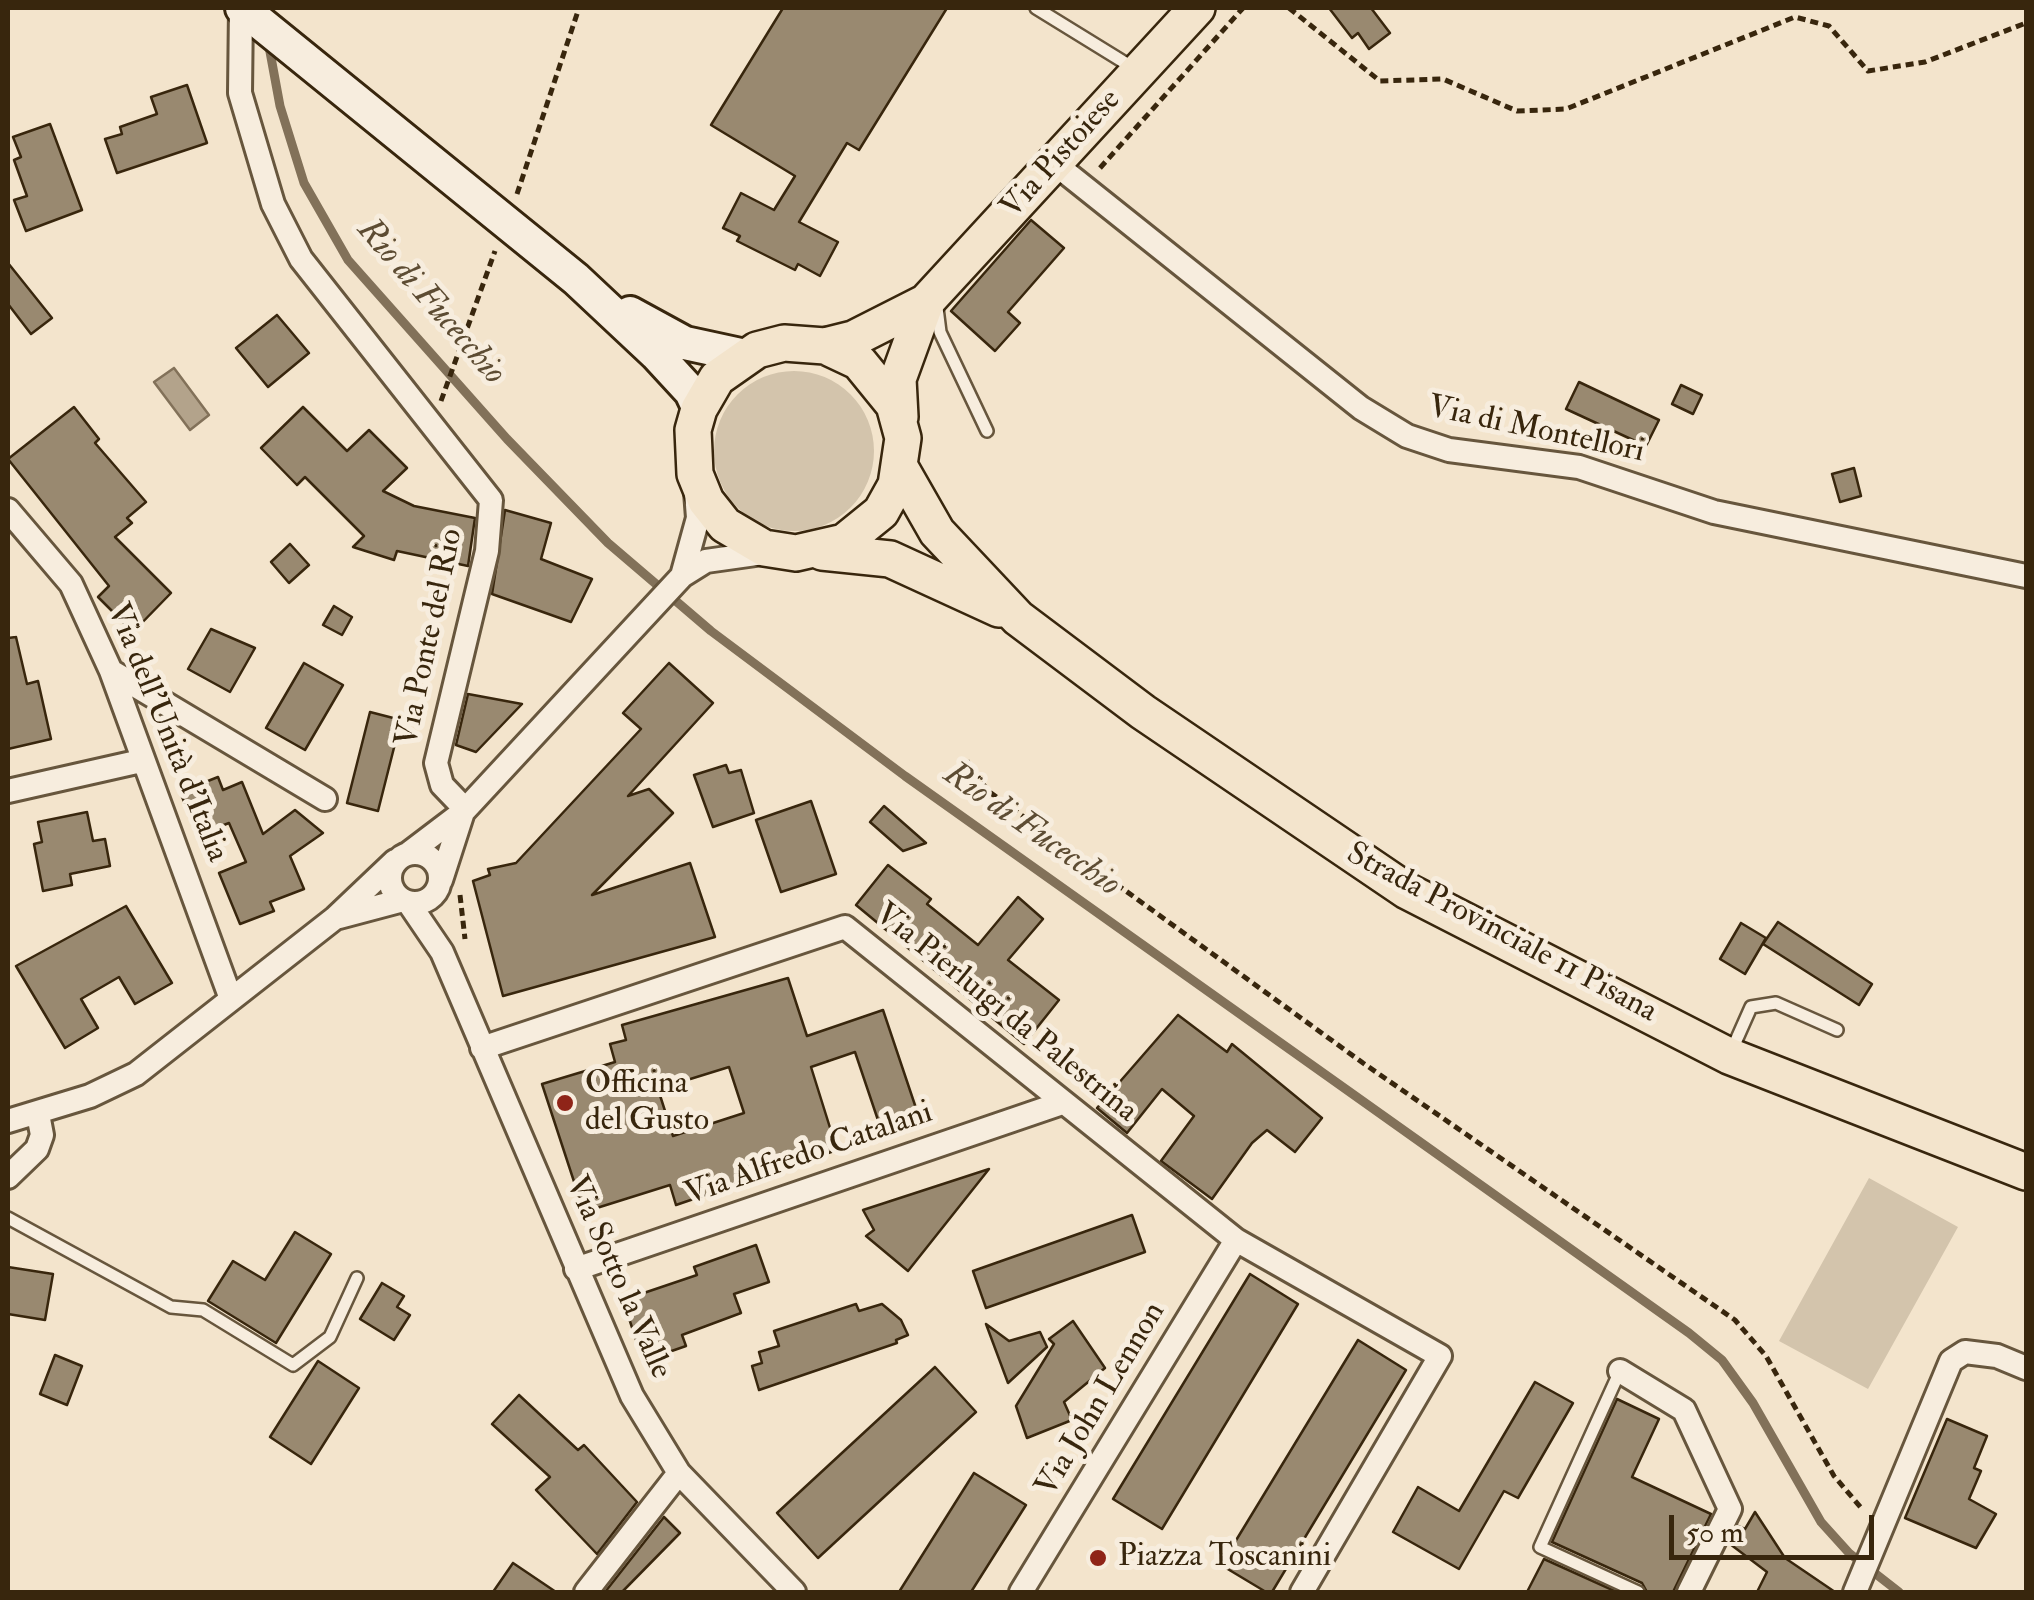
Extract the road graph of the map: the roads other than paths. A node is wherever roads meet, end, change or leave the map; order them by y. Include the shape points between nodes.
1 (241, 8) edge
2 (1036, 8) edge
3 (1197, 8) edge
4 (1139, 71) junction
5 (1054, 163) junction
6 (576, 278) junction
7 (931, 298) junction
8 (824, 346) junction
9 (745, 356) junction
10 (699, 409) junction
11 (900, 423) junction
12 (986, 431) dead end
13 (901, 469) junction
14 (695, 474) junction
15 (8, 510) edge
16 (796, 552) junction
17 (682, 576) junction
18 (2026, 576) edge
19 (1018, 618) junction
20 (111, 671) junction
21 (141, 762) junction
22 (8, 791) edge
23 (325, 799) dead end
24 (464, 811) junction
25 (402, 857) junction
26 (446, 886) junction
27 (406, 901) junction
28 (335, 918) junction
29 (442, 952) junction
30 (230, 999) junction
31 (1836, 1030) dead end
32 (482, 1048) junction
33 (1729, 1056) junction
34 (1062, 1102) junction
35 (38, 1114) junction
36 (8, 1121) edge
37 (2026, 1172) edge
38 (8, 1177) edge
39 (8, 1218) edge
40 (1236, 1240) junction
41 (576, 1269) junction
42 (358, 1278) dead end
43 (2026, 1368) edge
44 (1620, 1371) joint
45 (679, 1473) junction
46 (1858, 1586) edge
47 (586, 1592) edge
48 (794, 1592) edge
49 (1022, 1592) edge
50 (1302, 1592) edge
51 (1638, 1592) edge
52 (1690, 1592) edge

1 - 6 main road
1 - 24 street, Via Ponte del Rio via 240,92 280,218 301,260 491,500 487,551 436,763 442,785
2 - 4 lane
3 - 4 main road, Via Pistoiese
4 - 5 main road, Via Pistoiese
5 - 7 main road, Via Pistoiese
5 - 18 street, Via di Montellori via 1361,408 1407,436 1450,450 1579,467 1714,512
6 - 9 main road via 685,343
6 - 10 main road via 656,354
7 - 8 main road, Via Pistoiese via 853,339
7 - 11 main road, Via Pistoiese via 898,379
7 - 12 lane
8 - 9 main road via 784,343
8 - 11 main road via 873,374
9 - 10 main road via 718,378
10 - 14 main road via 692,441
11 - 13 main road
13 - 16 main road via 890,499 870,524 844,542
13 - 19 main road, Strada Provinciale 11 Pisana via 937,532
14 - 16 main road via 725,525 750,542
14 - 17 street via 698,518
15 - 20 street, Via dell'Unità d'Italia via 70,584
16 - 17 street via 706,561
16 - 19 main road, Strada Provinciale 11 Pisana via 890,559
17 - 24 street
19 - 33 main road, Strada Provinciale 11 Pisana via 1407,892
20 - 21 street, Via dell'Unità d'Italia
20 - 23 street
21 - 22 street
21 - 30 street, Via dell'Unità d'Italia
24 - 25 street
24 - 26 street, Via Sotto la Valle
25 - 26 street via 432,858
25 - 27 street via 390,882
25 - 28 street
26 - 27 street via 426,901
26 - 29 street, Via Sotto la Valle via 436,904
27 - 28 street
27 - 29 street, Via Sotto la Valle
28 - 30 street
29 - 32 street, Via Sotto la Valle
30 - 35 street via 136,1074
31 - 33 lane via 1776,1003 1751,1007
32 - 34 street, Via Pierluigi da Palestrina via 845,927
32 - 41 street, Via Sotto la Valle
33 - 37 main road, Strada Provinciale 11 Pisana
34 - 40 street, Via Pierluigi da Palestrina
34 - 41 street, Via Alfredo Catalani
35 - 36 street
35 - 38 street via 37,1149
39 - 42 lane via 171,1307 203,1310 293,1365 330,1337
40 - 49 street, Via John Lennon
40 - 50 street, Via Pierluigi da Palestrina via 1440,1356
41 - 45 street, Via Sotto la Valle via 632,1396
43 - 46 street via 1965,1352 1951,1360
44 - 51 lane via 1540,1547
44 - 52 street via 1684,1410 1730,1509
45 - 47 street
45 - 48 street, Via Sotto la Valle

